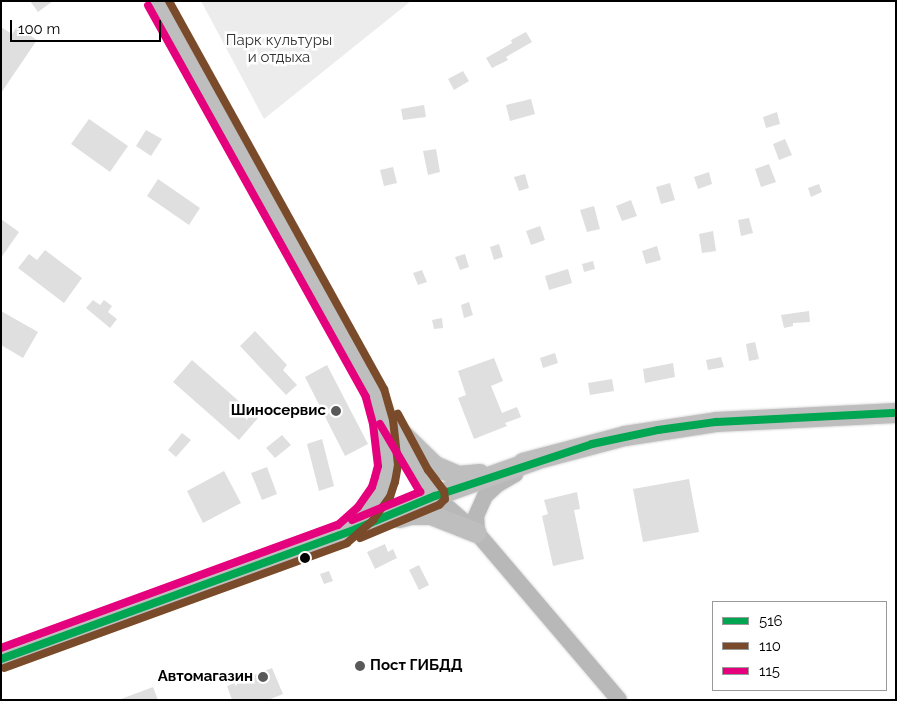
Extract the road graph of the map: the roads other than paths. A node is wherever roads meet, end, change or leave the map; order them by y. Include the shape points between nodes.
1 (156, 1) edge
2 (375, 393) junction
3 (892, 413) edge
4 (392, 424) junction
5 (545, 458) junction
6 (435, 496) junction
7 (350, 532) junction
8 (477, 533) junction
9 (1, 659) edge
10 (618, 700) edge

1 - 2 main road
2 - 4 main road
2 - 7 main road via 383,422 388,466 386,480 381,492
3 - 5 highway via 716,422 625,436
4 - 5 highway via 424,457 458,476
4 - 6 main road via 420,476
5 - 6 highway
5 - 8 street via 510,476 485,496 476,516
6 - 7 highway
6 - 8 street
7 - 8 highway via 420,514 431,515
7 - 9 highway
8 - 10 street

